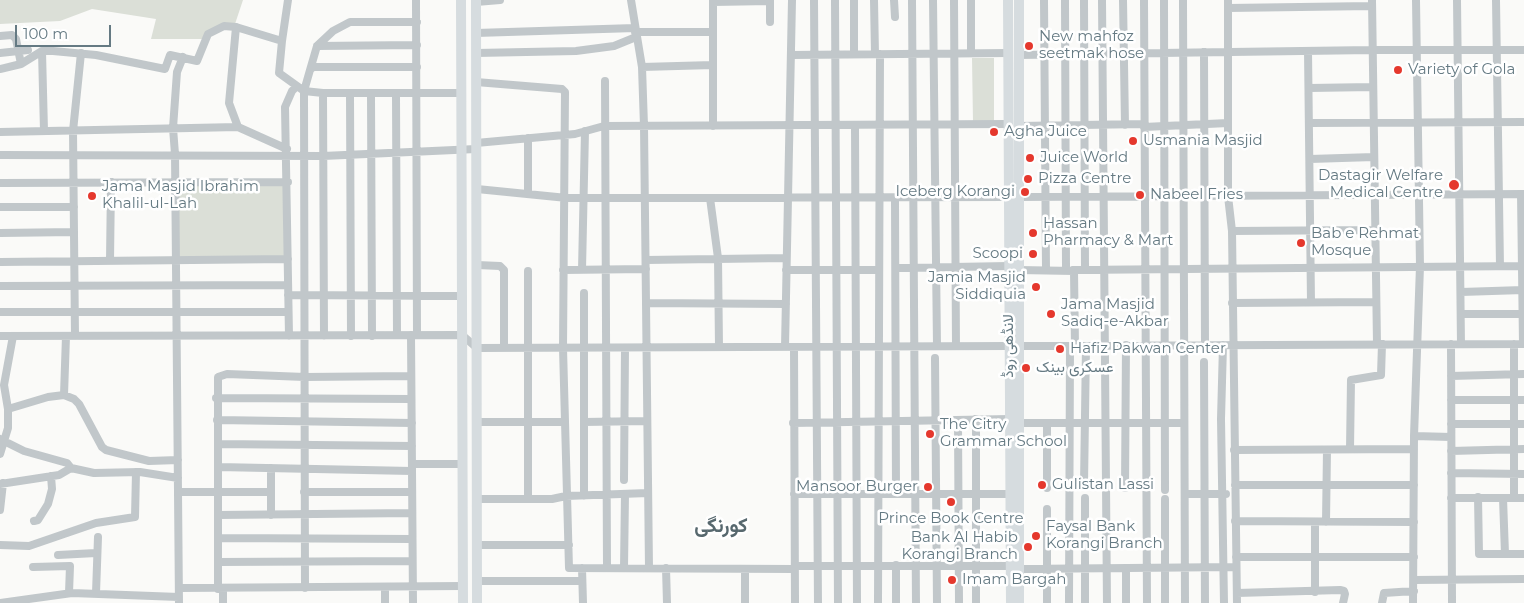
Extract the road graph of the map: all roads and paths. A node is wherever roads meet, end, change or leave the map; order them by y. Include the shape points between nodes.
1 (288, 0) edge
2 (416, 0) edge
3 (461, 0) edge
4 (500, 0) edge
5 (631, 0) edge
6 (770, 0) edge
7 (792, 0) edge
8 (814, 0) edge
9 (835, 0) edge
10 (854, 0) edge
11 (874, 0) edge
12 (894, 0) edge
13 (912, 0) edge
14 (933, 0) edge
15 (954, 0) edge
16 (971, 0) edge
17 (1008, 0) edge
18 (1019, 0) edge
19 (1044, 0) edge
20 (1065, 0) edge
21 (1084, 0) edge
22 (1102, 0) edge
23 (1123, 0) edge
24 (1144, 0) edge
25 (1164, 0) edge
26 (1183, 0) edge
27 (1416, 0) edge
28 (1457, 0) edge
29 (1496, 0) edge
30 (476, 1) edge
31 (714, 1) edge
32 (1372, 3) edge
33 (1228, 4) edge
34 (895, 17) dead end
35 (416, 22) junction
36 (770, 22) dead end
37 (236, 26) junction
38 (713, 32) junction
39 (476, 33) junction
40 (635, 33) junction
41 (0, 36) edge
42 (282, 41) junction
43 (416, 45) junction
44 (317, 46) junction
45 (28, 50) dead end
46 (1372, 50) junction
47 (1417, 50) junction
48 (1458, 50) junction
49 (1497, 50) junction
50 (1524, 50) edge
51 (19, 51) junction
52 (42, 51) junction
53 (1308, 51) junction
54 (1144, 52) junction
55 (1164, 52) junction
56 (1183, 52) junction
57 (1204, 52) junction
58 (1228, 52) junction
59 (0, 53) edge
60 (81, 53) junction
61 (476, 53) junction
62 (934, 53) junction
63 (954, 53) junction
64 (971, 53) junction
65 (1008, 53) junction
66 (1083, 53) junction
67 (1103, 53) junction
68 (1124, 53) junction
69 (854, 54) junction
70 (878, 54) junction
71 (913, 54) junction
72 (1044, 54) junction
73 (1065, 54) junction
74 (792, 55) junction
75 (814, 55) junction
76 (835, 55) junction
77 (1019, 55) junction
78 (183, 57) junction
79 (21, 64) junction
80 (713, 65) junction
81 (417, 66) junction
82 (642, 67) junction
83 (0, 69) edge
84 (310, 70) junction
85 (605, 81) dead end
86 (476, 82) junction
87 (297, 86) junction
88 (1373, 86) junction
89 (1309, 88) junction
90 (304, 91) junction
91 (461, 93) junction
92 (323, 94) junction
93 (350, 94) junction
94 (372, 94) junction
95 (396, 94) junction
96 (417, 94) junction
97 (1374, 122) junction
98 (1418, 122) junction
99 (1459, 122) junction
100 (1498, 122) junction
101 (1524, 122) edge
102 (1228, 123) junction
103 (1309, 123) junction
104 (1008, 124) junction
105 (1125, 124) junction
106 (1203, 124) junction
107 (880, 125) junction
108 (914, 125) junction
109 (934, 125) junction
110 (955, 125) junction
111 (1084, 125) junction
112 (1104, 125) junction
113 (1144, 125) junction
114 (1183, 125) junction
115 (604, 126) junction
116 (644, 126) junction
117 (712, 126) junction
118 (791, 126) junction
119 (836, 126) junction
120 (855, 126) junction
121 (1019, 126) junction
122 (1045, 126) junction
123 (1066, 126) junction
124 (1164, 126) junction
125 (238, 127) junction
126 (815, 127) junction
127 (173, 128) junction
128 (44, 131) junction
129 (73, 131) junction
130 (585, 131) junction
131 (0, 132) edge
132 (564, 135) junction
133 (528, 138) junction
134 (476, 146) junction
135 (461, 150) junction
136 (288, 153) junction
137 (396, 153) junction
138 (417, 153) junction
139 (175, 154) junction
140 (73, 155) junction
141 (350, 155) junction
142 (371, 155) junction
143 (0, 156) edge
144 (305, 156) junction
145 (323, 156) junction
146 (1310, 158) junction
147 (1374, 158) junction
148 (74, 182) junction
149 (111, 182) junction
150 (288, 182) junction
151 (0, 183) edge
152 (176, 183) junction
153 (477, 189) junction
154 (528, 194) junction
155 (1374, 194) junction
156 (1419, 194) junction
157 (1460, 194) junction
158 (1499, 194) junction
159 (1523, 194) edge
160 (1310, 195) junction
161 (1165, 196) junction
162 (1184, 196) junction
163 (1204, 196) junction
164 (1228, 196) junction
165 (788, 197) junction
166 (1013, 197) junction
167 (1045, 197) junction
168 (1066, 197) junction
169 (1085, 197) junction
170 (1105, 197) junction
171 (1145, 197) junction
172 (563, 198) junction
173 (582, 198) junction
174 (605, 198) junction
175 (645, 198) junction
176 (710, 198) junction
177 (814, 198) junction
178 (836, 198) junction
179 (854, 198) junction
180 (935, 198) junction
181 (955, 198) junction
182 (880, 199) junction
183 (895, 199) junction
184 (914, 199) junction
185 (74, 207) junction
186 (0, 208) edge
187 (1523, 219) edge
188 (1311, 230) junction
189 (1375, 230) junction
190 (1232, 231) junction
191 (74, 232) junction
192 (0, 233) edge
193 (1523, 244) edge
194 (718, 258) junction
195 (786, 258) junction
196 (288, 260) junction
197 (646, 260) junction
198 (110, 261) junction
199 (176, 261) junction
200 (0, 262) edge
201 (74, 262) junction
202 (477, 265) junction
203 (1376, 266) junction
204 (1420, 266) junction
205 (1460, 266) junction
206 (1500, 266) junction
207 (1524, 266) edge
208 (956, 267) junction
209 (1311, 267) junction
210 (897, 268) junction
211 (915, 268) junction
212 (934, 268) junction
213 (1014, 268) junction
214 (1145, 268) junction
215 (1165, 268) junction
216 (1184, 268) junction
217 (1204, 268) junction
218 (1232, 268) junction
219 (646, 269) junction
220 (1046, 269) junction
221 (1085, 269) junction
222 (1106, 269) junction
223 (563, 270) junction
224 (582, 270) junction
225 (605, 270) junction
226 (786, 270) junction
227 (815, 270) junction
228 (836, 270) junction
229 (856, 270) junction
230 (879, 270) junction
231 (1070, 270) junction
232 (528, 271) dead end
233 (176, 285) junction
234 (288, 285) junction
235 (0, 286) edge
236 (74, 286) junction
237 (1523, 290) edge
238 (1461, 292) junction
239 (584, 293) dead end
240 (288, 295) junction
241 (306, 295) junction
242 (325, 295) junction
243 (350, 295) junction
244 (372, 296) junction
245 (397, 296) junction
246 (417, 296) junction
247 (462, 296) junction
248 (1312, 302) junction
249 (1376, 302) junction
250 (1524, 302) edge
251 (646, 303) junction
252 (1232, 303) junction
253 (718, 304) junction
254 (786, 304) junction
255 (0, 312) edge
256 (75, 312) junction
257 (177, 312) junction
258 (288, 312) junction
259 (1461, 314) junction
260 (1523, 314) edge
261 (414, 335) junction
262 (462, 335) junction
263 (0, 336) edge
264 (13, 336) junction
265 (66, 336) junction
266 (75, 336) junction
267 (177, 336) junction
268 (289, 336) junction
269 (305, 336) junction
270 (324, 336) junction
271 (350, 336) junction
272 (372, 336) junction
273 (397, 336) junction
274 (1380, 344) junction
275 (1417, 344) junction
276 (1451, 344) junction
277 (1462, 344) junction
278 (1514, 344) junction
279 (1524, 344) edge
280 (1146, 345) junction
281 (1166, 345) junction
282 (1184, 345) junction
283 (1205, 345) junction
284 (1223, 345) junction
285 (1232, 345) junction
286 (897, 346) junction
287 (915, 346) junction
288 (937, 346) junction
289 (956, 346) junction
290 (1014, 346) junction
291 (1072, 346) junction
292 (1086, 346) junction
293 (1106, 346) junction
294 (1126, 346) junction
295 (719, 347) junction
296 (789, 347) junction
297 (816, 347) junction
298 (837, 347) junction
299 (856, 347) junction
300 (879, 347) junction
301 (477, 348) junction
302 (504, 348) junction
303 (528, 348) junction
304 (563, 348) junction
305 (584, 348) junction
306 (606, 348) junction
307 (625, 348) junction
308 (646, 348) junction
309 (7, 358) junction
310 (935, 358) dead end
311 (1204, 362) dead end
312 (0, 372) edge
313 (1514, 374) junction
314 (1524, 374) edge
315 (411, 376) junction
316 (1451, 376) junction
317 (305, 377) junction
318 (64, 395) junction
319 (216, 398) junction
320 (305, 398) junction
321 (411, 399) junction
322 (1451, 400) junction
323 (1514, 400) junction
324 (1524, 400) edge
325 (8, 409) junction
326 (217, 420) junction
327 (916, 420) junction
328 (936, 420) junction
329 (958, 420) junction
330 (976, 420) junction
331 (305, 421) junction
332 (606, 421) junction
333 (623, 421) junction
334 (647, 421) junction
335 (879, 421) junction
336 (896, 421) junction
337 (1014, 421) junction
338 (477, 422) junction
339 (528, 422) junction
340 (565, 422) junction
341 (584, 422) junction
342 (816, 422) junction
343 (837, 422) junction
344 (856, 422) junction
345 (412, 423) junction
346 (793, 423) junction
347 (1047, 423) junction
348 (1070, 423) junction
349 (1086, 423) junction
350 (1106, 423) junction
351 (1125, 423) junction
352 (1146, 423) junction
353 (1164, 423) junction
354 (1184, 423) junction
355 (1451, 424) junction
356 (1514, 424) junction
357 (1524, 424) edge
358 (1414, 436) junction
359 (1451, 437) junction
360 (2, 440) edge
361 (218, 444) junction
362 (304, 446) junction
363 (412, 446) junction
364 (1350, 449) junction
365 (1414, 449) junction
366 (1515, 449) junction
367 (1524, 449) edge
368 (1234, 450) junction
369 (1327, 450) junction
370 (1451, 450) junction
371 (0, 454) edge
372 (178, 460) junction
373 (463, 464) junction
374 (218, 467) junction
375 (305, 467) junction
376 (412, 467) junction
377 (71, 468) junction
378 (271, 468) junction
379 (136, 472) junction
380 (1451, 473) junction
381 (1514, 474) junction
382 (1524, 474) edge
383 (51, 476) junction
384 (178, 478) junction
385 (624, 480) dead end
386 (1, 483) edge
387 (1084, 485) dead end
388 (1235, 485) junction
389 (1326, 485) junction
390 (1414, 485) junction
391 (1046, 488) dead end
392 (1126, 488) dead end
393 (1165, 490) dead end
394 (178, 492) junction
395 (271, 492) junction
396 (304, 492) junction
397 (412, 492) junction
398 (218, 493) junction
399 (648, 493) junction
400 (959, 493) junction
401 (625, 494) junction
402 (794, 494) junction
403 (816, 494) junction
404 (837, 494) junction
405 (856, 494) junction
406 (878, 494) junction
407 (896, 494) junction
408 (916, 494) junction
409 (936, 494) junction
410 (976, 494) junction
411 (1011, 494) junction
412 (1184, 494) junction
413 (1206, 494) junction
414 (1222, 494) junction
415 (1235, 494) junction
416 (607, 495) junction
417 (566, 496) junction
418 (584, 496) junction
419 (1478, 497) junction
420 (1085, 498) dead end
421 (1451, 498) junction
422 (1504, 498) junction
423 (1514, 498) junction
424 (1524, 498) edge
425 (477, 499) junction
426 (528, 499) junction
427 (1165, 499) dead end
428 (1047, 509) dead end
429 (0, 510) edge
430 (412, 513) junction
431 (218, 515) junction
432 (271, 515) junction
433 (305, 515) junction
434 (34, 521) dead end
435 (1235, 521) junction
436 (1315, 522) junction
437 (1326, 522) junction
438 (1414, 522) junction
439 (98, 537) dead end
440 (218, 538) junction
441 (306, 538) junction
442 (412, 539) junction
443 (0, 545) edge
444 (477, 545) junction
445 (569, 545) junction
446 (96, 553) junction
447 (1505, 554) junction
448 (1524, 554) edge
449 (58, 555) dead end
450 (1236, 557) junction
451 (1314, 557) junction
452 (1414, 557) junction
453 (412, 561) junction
454 (218, 562) junction
455 (306, 563) junction
456 (878, 565) junction
457 (896, 565) junction
458 (916, 565) junction
459 (936, 565) junction
460 (960, 565) junction
461 (818, 566) junction
462 (838, 566) junction
463 (857, 566) junction
464 (976, 566) junction
465 (33, 567) dead end
466 (794, 567) junction
467 (1015, 567) junction
468 (1185, 567) junction
469 (1205, 567) junction
470 (1222, 567) junction
471 (1236, 567) junction
472 (582, 568) junction
473 (607, 568) junction
474 (624, 568) junction
475 (649, 568) junction
476 (666, 568) junction
477 (745, 568) junction
478 (1047, 568) junction
479 (1069, 568) junction
480 (1085, 568) junction
481 (1107, 568) junction
482 (1126, 568) junction
483 (1147, 568) junction
484 (1165, 568) junction
485 (1524, 579) edge
486 (1414, 580) junction
487 (1452, 580) junction
488 (477, 581) junction
489 (582, 581) junction
490 (463, 586) junction
491 (385, 587) junction
492 (413, 587) junction
493 (305, 588) junction
494 (220, 589) junction
495 (1414, 591) junction
496 (1315, 592) junction
497 (70, 593) junction
498 (96, 593) junction
499 (1237, 593) junction
500 (130, 594) junction
501 (179, 596) edge
502 (0, 603) edge
503 (128, 603) edge
504 (223, 603) edge
505 (385, 603) edge
506 (413, 603) edge
507 (463, 603) edge
508 (478, 603) edge
509 (583, 603) edge
510 (666, 603) edge
511 (745, 603) edge
512 (795, 603) edge
513 (818, 603) edge
514 (838, 603) edge
515 (857, 603) edge
516 (878, 603) edge
517 (896, 603) edge
518 (916, 603) edge
519 (936, 603) edge
520 (959, 603) edge
521 (976, 603) edge
522 (1011, 603) edge
523 (1019, 603) edge
524 (1047, 603) edge
525 (1069, 603) edge
526 (1086, 603) edge
527 (1107, 603) edge
528 (1126, 603) edge
529 (1147, 603) edge
530 (1165, 603) edge
531 (1185, 603) edge
532 (1205, 603) edge
533 (1224, 603) edge
534 (1237, 603) edge
535 (1344, 603) edge
536 (1382, 603) edge
537 (1414, 603) edge
538 (1452, 603) edge

1 - 42 street
2 - 35 street
3 - 91 main road
4 - 30 street
5 - 40 street
6 - 31 street
6 - 36 street
7 - 74 street
8 - 75 street
9 - 76 street
10 - 69 street
11 - 70 street
12 - 34 street
13 - 71 street
14 - 62 street
15 - 63 street
16 - 64 street
17 - 65 main road, لانڈھی روڈ
18 - 77 main road, لانڈھی روڈ
19 - 72 street
20 - 73 street
21 - 66 street
22 - 67 street
23 - 68 street
24 - 54 street
25 - 55 street
26 - 56 street
27 - 47 street
28 - 48 street
29 - 49 street
30 - 39 main road
31 - 38 street
32 - 33 street
32 - 46 street
33 - 58 street
35 - 43 street
35 - 44 street via 350,22 333,31
37 - 42 street
37 - 78 street via 224,26 208,34 197,60
37 - 125 street via 229,103
38 - 40 street
38 - 80 street
39 - 40 street
39 - 61 main road
40 - 61 street via 614,46 576,51
40 - 82 street
41 - 51 street via 16,38
42 - 87 street via 279,73
43 - 44 street
43 - 81 street
44 - 84 street
45 - 51 street
46 - 47 street
46 - 53 street
46 - 88 street
47 - 48 street
47 - 98 street
48 - 49 street
48 - 99 street
49 - 50 street
49 - 100 street
51 - 59 street
51 - 79 street
52 - 60 street
52 - 79 street
52 - 128 street
53 - 58 street
53 - 89 street
54 - 55 street
54 - 68 street
54 - 113 street
55 - 56 street
55 - 124 street
56 - 57 street
56 - 114 street
57 - 58 street
57 - 106 street
58 - 102 street
60 - 78 street via 165,69 170,55
60 - 129 street
61 - 86 main road
62 - 63 street
62 - 71 street
62 - 109 street
63 - 64 street
63 - 110 street
64 - 65 street
65 - 104 main road, لانڈھی روڈ
66 - 67 street
66 - 73 street
66 - 111 street
67 - 68 street
67 - 112 street
68 - 105 street
69 - 70 street
69 - 76 street
70 - 71 street
70 - 107 street
71 - 108 street
72 - 73 street
72 - 77 street
72 - 122 street
73 - 123 street
74 - 75 street
74 - 118 street
75 - 76 street
75 - 126 street
76 - 119 street
77 - 121 main road, لانڈھی روڈ
78 - 127 street via 177,72
79 - 83 street
80 - 82 street
80 - 117 street
81 - 84 street via 313,67
81 - 96 street
82 - 116 street
84 - 90 street
85 - 115 street
86 - 132 street via 564,90
86 - 134 main road
87 - 90 street
87 - 136 street via 285,107
88 - 89 street
88 - 97 street
89 - 103 street
90 - 92 street
90 - 144 street
91 - 96 street
91 - 135 main road
92 - 93 street
92 - 145 street
93 - 94 street
93 - 141 street
94 - 95 street
94 - 142 street
95 - 96 street
95 - 137 street
96 - 138 street
97 - 98 street
97 - 103 street
97 - 147 street
98 - 99 street
98 - 156 street
99 - 100 street
99 - 157 street
100 - 101 street
100 - 158 street
102 - 106 street
102 - 164 street
103 - 146 street
104 - 110 street
104 - 166 main road, لانڈھی روڈ
105 - 112 street
105 - 113 street
106 - 114 street
106 - 163 street
107 - 108 street
107 - 120 street
107 - 182 street
108 - 109 street
108 - 184 street
109 - 110 street
109 - 180 street
110 - 181 street
111 - 112 street
111 - 123 street
111 - 169 street
112 - 170 street
113 - 124 street
113 - 171 street
114 - 124 street
114 - 162 street
115 - 116 street
115 - 130 street
115 - 174 street
116 - 117 street
116 - 175 street
117 - 118 street
118 - 126 street
118 - 165 street
119 - 120 street
119 - 126 street
119 - 178 street
120 - 179 street
121 - 122 street
121 - 166 main road, لانڈھی روڈ
122 - 123 street
122 - 167 street
123 - 168 street
124 - 161 street
125 - 127 street
125 - 136 street
126 - 177 street
127 - 129 street
127 - 139 street
128 - 129 street
128 - 131 street
129 - 140 street
130 - 132 street
130 - 173 street
132 - 133 street
132 - 172 street
133 - 134 street
133 - 154 street
134 - 135 street
134 - 153 main road
135 - 138 street
135 - 247 main road
136 - 139 street
136 - 144 street
136 - 150 street
137 - 138 street
137 - 142 street
137 - 245 street
138 - 246 street
139 - 140 street
139 - 152 street
140 - 143 street
140 - 148 street
141 - 142 street
141 - 145 street
141 - 243 street
142 - 244 street
144 - 145 street
144 - 241 street
145 - 242 street
146 - 147 street
146 - 160 street
147 - 155 street
148 - 149 street
148 - 151 street
148 - 185 street
149 - 152 street
149 - 198 street
150 - 152 street
150 - 196 street
152 - 199 street
153 - 154 street
153 - 202 main road
154 - 172 street
155 - 156 street
155 - 160 street
155 - 189 street
156 - 157 street
156 - 204 street
157 - 158 street
157 - 205 street
158 - 159 street
158 - 206 street
159 - 187 street
160 - 164 street
160 - 188 street
161 - 162 street
161 - 171 street
161 - 215 street
162 - 163 street
162 - 216 street
163 - 164 street
163 - 217 street
164 - 190 street
165 - 176 street
165 - 177 street
165 - 195 street
166 - 167 street
166 - 181 street
166 - 213 main road, لانڈھی روڈ
167 - 168 street
167 - 220 street
168 - 169 street
168 - 231 street
169 - 170 street
169 - 221 street
170 - 171 street
170 - 222 street
171 - 214 street
172 - 173 street
172 - 223 street
173 - 174 street
173 - 224 street
174 - 175 street
174 - 225 street
175 - 176 street
175 - 197 street
176 - 194 street
177 - 178 street
177 - 227 street
178 - 179 street
178 - 228 street
179 - 182 street
179 - 229 street
180 - 181 street
180 - 184 street
180 - 212 street
181 - 208 street
182 - 183 street
182 - 230 street
183 - 184 street
183 - 210 street
184 - 211 street
185 - 186 street
185 - 191 street
187 - 193 street
188 - 189 street
188 - 190 street
188 - 209 street
189 - 203 street
190 - 218 street
191 - 192 street
191 - 201 street
193 - 207 street
194 - 195 street
194 - 197 street
194 - 253 street
195 - 226 street
196 - 199 street
196 - 234 street
197 - 219 street
198 - 199 street
198 - 201 street
199 - 233 street
200 - 201 street
201 - 236 street
202 - 301 main road
202 - 302 street via 500,266 504,270
203 - 204 street
203 - 209 street
203 - 249 street
204 - 205 street
204 - 275 street
205 - 206 street
205 - 238 street
206 - 207 street
207 - 237 street
208 - 212 street
208 - 213 street
208 - 289 street
209 - 218 street
209 - 248 street
210 - 211 street
210 - 286 street
211 - 212 street
211 - 287 street
212 - 288 street
213 - 220 street
213 - 290 main road, لانڈھی روڈ
214 - 215 street
214 - 222 street
214 - 280 street
215 - 216 street
215 - 281 street
216 - 217 street
216 - 282 street
217 - 218 street
217 - 283 street
218 - 252 street
219 - 225 street
219 - 251 street
220 - 231 street
221 - 222 street
221 - 231 street
222 - 293 street
223 - 224 street
223 - 304 street
224 - 225 street
225 - 306 street
226 - 227 street
226 - 254 street
227 - 228 street
227 - 297 street
228 - 229 street
228 - 298 street
229 - 230 street
229 - 299 street
230 - 300 street
231 - 291 street via 1075,272
232 - 303 street
233 - 234 street
233 - 236 street
233 - 257 street
234 - 240 street
235 - 236 street
236 - 256 street
237 - 238 street
237 - 250 street
238 - 259 street
239 - 305 street
240 - 241 street
240 - 258 street
241 - 242 street
241 - 269 street
242 - 243 street
242 - 270 street
243 - 244 street
243 - 271 street
244 - 245 street
244 - 272 street
245 - 246 street
245 - 273 street
246 - 247 street
246 - 261 street
247 - 262 main road
248 - 249 street
248 - 252 street
249 - 274 street
250 - 260 street
251 - 253 street
251 - 308 street
252 - 285 street
253 - 254 street
253 - 295 street
254 - 296 street
255 - 256 street
256 - 257 street
256 - 266 street
257 - 258 street
257 - 267 street
258 - 268 street
259 - 260 street
259 - 277 street
260 - 279 street
261 - 262 street
261 - 273 street
261 - 315 street
262 - 301 street
262 - 373 main road
263 - 264 street
264 - 265 street
264 - 309 street
265 - 266 street
265 - 318 street
266 - 267 street
267 - 268 street
267 - 372 street
268 - 269 street
269 - 270 street
269 - 317 street
270 - 271 street
271 - 272 street
272 - 273 street
274 - 275 street
274 - 285 street
274 - 364 street via 1381,375 1351,380
275 - 276 street
275 - 358 street
276 - 277 street
276 - 316 street
277 - 278 street
278 - 279 street
278 - 313 street
280 - 281 street
280 - 294 street
280 - 352 street
281 - 282 street
281 - 353 street
282 - 283 street
282 - 354 street
283 - 284 street
284 - 285 street
284 - 414 street
285 - 368 street
286 - 287 street
286 - 300 street
286 - 336 street
287 - 288 street
287 - 327 street
288 - 289 street
289 - 290 street
290 - 291 street
290 - 337 main road, لانڈھی روڈ
291 - 292 street
291 - 348 street
292 - 293 street
292 - 349 street
293 - 294 street
293 - 350 street
294 - 351 street
295 - 296 street
295 - 308 street
296 - 297 street
296 - 346 street
297 - 298 street
297 - 342 street
298 - 299 street
298 - 343 street
299 - 300 street
299 - 344 street
300 - 335 street
301 - 302 street
301 - 338 main road
302 - 303 street
303 - 304 street
303 - 339 street
304 - 305 street
304 - 340 street
305 - 306 street
305 - 341 street
306 - 307 street
306 - 332 street
307 - 308 street
307 - 333 street
308 - 334 street
309 - 312 street
309 - 325 street via 4,385
310 - 328 street
311 - 413 street
313 - 314 street
313 - 316 street
313 - 323 street
315 - 317 street
315 - 321 street
316 - 322 street
317 - 319 street via 222,375 217,380
317 - 320 street
318 - 325 street
318 - 372 street via 79,404 106,450 149,461
319 - 320 street
319 - 326 street
320 - 321 street
320 - 331 street
321 - 345 street
322 - 323 street
322 - 355 street
323 - 324 street
323 - 356 street
325 - 360 street via 8,428
326 - 331 street
326 - 361 street
327 - 328 street
327 - 336 street
327 - 408 street
328 - 329 street
328 - 409 street
329 - 330 street
329 - 400 street
330 - 337 street
330 - 410 street
331 - 345 street
331 - 362 street
332 - 333 street
332 - 341 street
332 - 416 street
333 - 334 street
333 - 385 street
334 - 399 street
335 - 336 street
335 - 344 street
335 - 406 street
336 - 407 street
337 - 347 street
337 - 411 main road, لانڈھی روڈ
337 - 467 main road, لانڈھی روڈ
338 - 339 street
338 - 425 main road
339 - 340 street
339 - 426 street
340 - 417 street
341 - 418 street
342 - 343 street
342 - 346 street
342 - 403 street
343 - 344 street
343 - 404 street
344 - 405 street
345 - 363 street
346 - 402 street
347 - 348 street
347 - 391 street
348 - 349 street
348 - 479 street
349 - 350 street
349 - 387 street
350 - 351 street
350 - 481 street
351 - 352 street
351 - 392 street
352 - 353 street
352 - 483 street
353 - 354 street
353 - 393 street
354 - 412 street
355 - 356 street
355 - 359 street
356 - 357 street
356 - 366 street
358 - 359 street
358 - 365 street
359 - 370 street
360 - 371 street
360 - 377 street via 24,451 67,463
361 - 362 street
361 - 374 street
362 - 363 street
362 - 375 street
363 - 376 street
364 - 365 street
364 - 369 street
365 - 390 street
366 - 367 street
366 - 370 street
366 - 381 street
368 - 369 street
368 - 388 street
369 - 389 street
370 - 380 street
372 - 384 street
373 - 376 street
373 - 490 main road
374 - 378 street
374 - 398 street
375 - 376 street
375 - 378 street
375 - 396 street
376 - 397 street
377 - 379 street via 94,473
377 - 383 street
378 - 395 street
379 - 384 street
379 - 443 street via 135,518 96,523 29,546
380 - 381 street
380 - 421 street
381 - 382 street
381 - 423 street
383 - 386 street
383 - 434 street via 48,504
384 - 394 street
386 - 429 street
388 - 389 street
388 - 415 street
389 - 390 street
389 - 437 street
390 - 438 street
394 - 398 street
394 - 501 street
395 - 398 street
395 - 432 street
396 - 397 street
396 - 433 street
397 - 430 street
398 - 431 street
399 - 401 street
399 - 475 street
400 - 409 street
400 - 410 street
400 - 460 street
401 - 416 street
401 - 474 street
402 - 403 street
402 - 466 street
403 - 404 street
403 - 461 street
404 - 405 street
404 - 462 street
405 - 406 street
405 - 463 street
406 - 407 street
406 - 456 street
407 - 408 street
408 - 409 street
408 - 458 street
409 - 459 street
410 - 411 street
410 - 464 street
411 - 467 main road, لانڈھی روڈ
412 - 413 street
412 - 468 street
413 - 414 street
413 - 469 street
414 - 415 street
414 - 470 street
415 - 435 street
416 - 418 street
416 - 473 street
417 - 418 street
417 - 426 street
417 - 445 street
419 - 421 street
419 - 422 street
419 - 447 street via 1479,554
420 - 480 street
421 - 487 street
422 - 423 street
422 - 447 street
423 - 424 street
425 - 426 street
425 - 444 main road
427 - 484 street
428 - 478 street
430 - 433 street
430 - 442 street
431 - 432 street
431 - 440 street
432 - 433 street
433 - 441 street
435 - 436 street
435 - 450 street
436 - 437 street
436 - 451 street
437 - 438 street
438 - 452 street
439 - 446 street
440 - 441 street
440 - 454 street
441 - 442 street
441 - 455 street
442 - 453 street
444 - 445 street
444 - 488 main road
445 - 472 street via 569,568
446 - 449 street
446 - 498 street
447 - 448 street
450 - 451 street
450 - 471 street
451 - 452 street
451 - 496 street
452 - 486 street
453 - 455 street
453 - 492 street
454 - 455 street
454 - 494 street
455 - 493 street
456 - 457 street
456 - 463 street
456 - 516 street
457 - 458 street
457 - 517 street
458 - 459 street
458 - 518 street
459 - 460 street
459 - 519 street
460 - 464 street
460 - 520 street
461 - 462 street
461 - 466 street
461 - 513 street
462 - 463 street
462 - 514 street
463 - 515 street
464 - 467 street
464 - 521 street
465 - 497 street via 70,566
466 - 477 street
466 - 512 street
467 - 478 street
467 - 522 main road, لانڈھی روڈ
467 - 523 main road, لانڈھی روڈ
468 - 469 street
468 - 484 street
468 - 531 street
469 - 470 street
469 - 532 street
470 - 471 street
470 - 533 street
471 - 499 street
472 - 473 street
472 - 489 street
473 - 474 street
474 - 475 street
475 - 476 street
476 - 477 street
476 - 510 street
477 - 511 street
478 - 479 street
478 - 524 street
479 - 480 street
479 - 525 street
480 - 481 street
480 - 526 street
481 - 482 street
481 - 527 street
482 - 483 street
482 - 528 street
483 - 484 street
483 - 529 street
484 - 530 street
485 - 487 street
486 - 487 street
486 - 495 street
487 - 538 street
488 - 489 street
488 - 508 main road
489 - 509 street
490 - 492 street
490 - 507 main road
491 - 492 street
491 - 493 street
491 - 505 street
492 - 506 street
493 - 494 street
494 - 501 street
494 - 504 street
495 - 536 street via 1384,592
495 - 537 street
496 - 499 street
496 - 535 street via 1344,591
497 - 498 street
497 - 502 street
498 - 500 street
499 - 534 street
500 - 501 street
500 - 503 street

